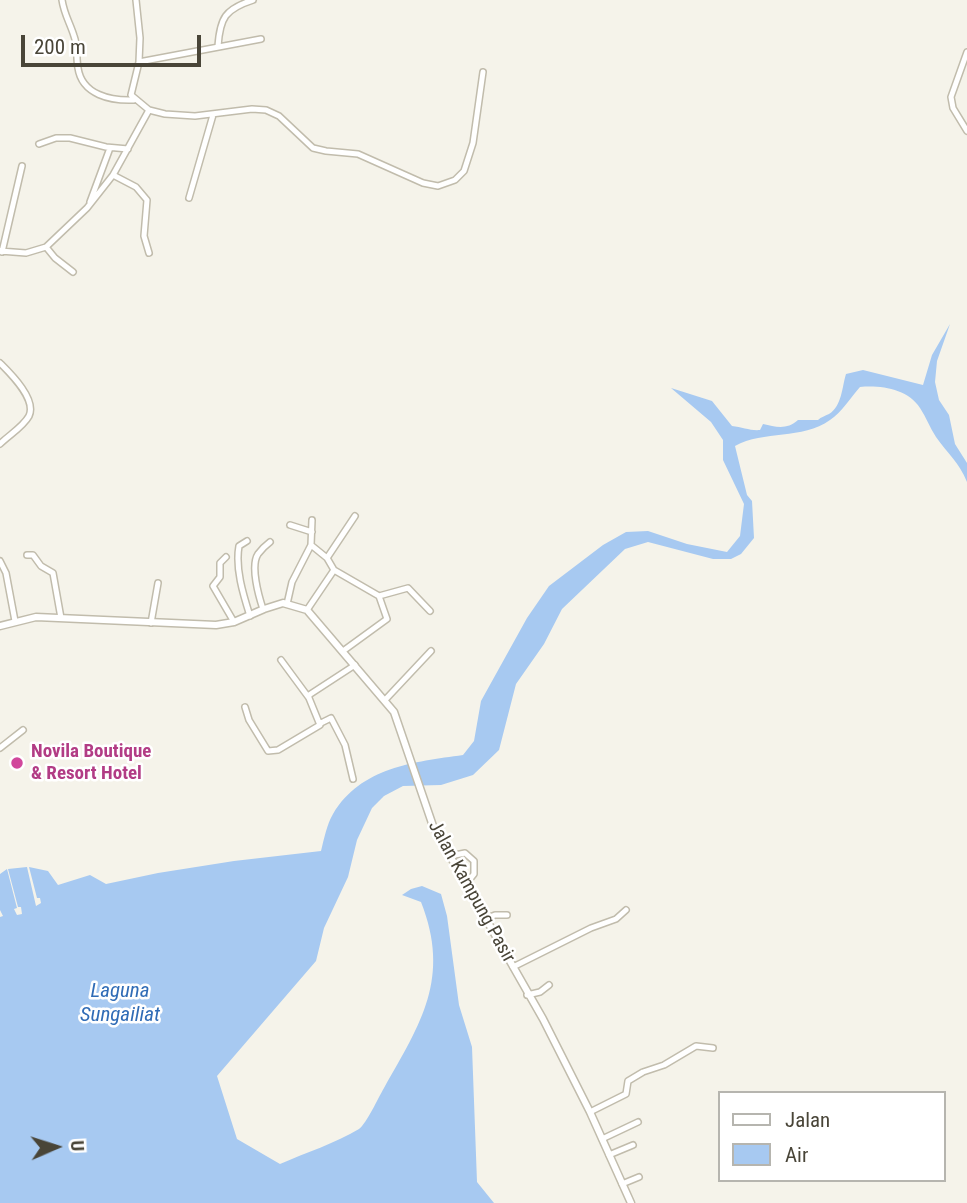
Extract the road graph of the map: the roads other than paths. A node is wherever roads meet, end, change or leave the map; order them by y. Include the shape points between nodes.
1 (62, 0) edge
2 (136, 0) edge
3 (253, 0) edge
4 (261, 39) dead end
5 (218, 46) junction
6 (967, 52) edge
7 (139, 62) junction
8 (483, 72) dead end
9 (134, 100) junction
10 (149, 110) junction
11 (213, 115) junction
12 (967, 131) edge
13 (39, 144) dead end
14 (110, 148) junction
15 (128, 149) junction
16 (22, 166) dead end
17 (113, 175) junction
18 (189, 198) dead end
19 (87, 208) junction
20 (46, 247) junction
21 (1, 252) edge
22 (149, 253) dead end
23 (73, 272) dead end
24 (0, 363) edge
25 (0, 444) edge
26 (355, 516) dead end
27 (312, 520) dead end
28 (290, 525) dead end
29 (312, 531) junction
30 (247, 541) dead end
31 (270, 542) dead end
32 (311, 545) junction
33 (27, 555) dead end
34 (226, 557) dead end
35 (327, 558) junction
36 (0, 561) edge
37 (334, 570) junction
38 (6, 576) junction
39 (0, 580) edge
40 (158, 583) dead end
41 (379, 596) junction
42 (287, 604) junction
43 (263, 610) junction
44 (307, 610) junction
45 (430, 611) dead end
46 (250, 615) junction
47 (61, 618) junction
48 (15, 621) junction
49 (234, 622) junction
50 (151, 623) junction
51 (0, 626) edge
52 (343, 651) junction
53 (431, 651) dead end
54 (281, 660) dead end
55 (355, 665) junction
56 (309, 698) junction
57 (385, 700) junction
58 (245, 707) dead end
59 (321, 723) junction
60 (23, 730) dead end
61 (0, 748) edge
62 (353, 779) dead end
63 (450, 856) junction
64 (466, 884) junction
65 (626, 910) dead end
66 (507, 915) dead end
67 (485, 919) junction
68 (513, 967) junction
69 (549, 985) dead end
70 (527, 995) junction
71 (713, 1048) dead end
72 (590, 1112) junction
73 (638, 1122) dead end
74 (603, 1139) junction
75 (633, 1145) dead end
76 (609, 1155) junction
77 (639, 1177) dead end
78 (622, 1184) junction
79 (631, 1203) edge

1 - 9 street via 82,80 99,95
2 - 7 street
3 - 5 street via 228,12 219,29
4 - 5 street
5 - 7 street
6 - 12 street via 951,97
7 - 9 street via 131,89
8 - 11 street via 473,143 464,171 438,186 358,154 313,148 279,116 265,110
9 - 10 street
10 - 11 street
10 - 15 street
11 - 18 street
13 - 14 street via 70,138
14 - 15 street
14 - 19 street
15 - 17 street
16 - 21 street
17 - 19 street
17 - 22 street via 136,187 147,200 144,236
19 - 20 street
20 - 21 street via 26,253
20 - 23 street
24 - 25 street via 22,388 31,410
26 - 35 street
27 - 29 street
28 - 29 street
29 - 32 street
30 - 46 street via 239,546 238,561
31 - 43 street via 255,561
32 - 35 street
32 - 42 street via 292,582
33 - 47 street via 53,573
34 - 49 street via 213,586
35 - 37 street
36 - 38 street
37 - 41 street
37 - 44 street
38 - 39 street
38 - 48 street
40 - 50 street
41 - 45 street via 408,588
41 - 52 street via 388,618
42 - 43 street
42 - 44 street
43 - 46 street
44 - 52 street, Jalan Kampung Pasir
46 - 49 street
47 - 48 street
47 - 50 street
48 - 51 street
49 - 50 street
52 - 55 street, Jalan Kampung Pasir
53 - 57 street
54 - 56 street
55 - 56 street via 318,687
55 - 57 street, Jalan Kampung Pasir
56 - 59 street
57 - 63 street, Jalan Kampung Pasir via 406,743 433,826
58 - 59 street via 268,751 278,750
59 - 62 street via 331,718 345,746
60 - 61 street
63 - 64 street, Jalan Kampung Pasir
63 - 64 street via 465,853 474,861 474,874
64 - 67 street, Jalan Kampung Pasir
65 - 68 street
66 - 67 street
67 - 68 street, Jalan Kampung Pasir
68 - 70 street, Jalan Kampung Pasir
69 - 70 street
70 - 72 street, Jalan Kampung Pasir
71 - 72 street via 696,1046 643,1072 629,1080 626,1094
72 - 74 street, Jalan Kampung Pasir
73 - 74 street
74 - 76 street, Jalan Kampung Pasir
75 - 76 street
76 - 78 street, Jalan Kampung Pasir
77 - 78 street
78 - 79 street, Jalan Kampung Pasir

